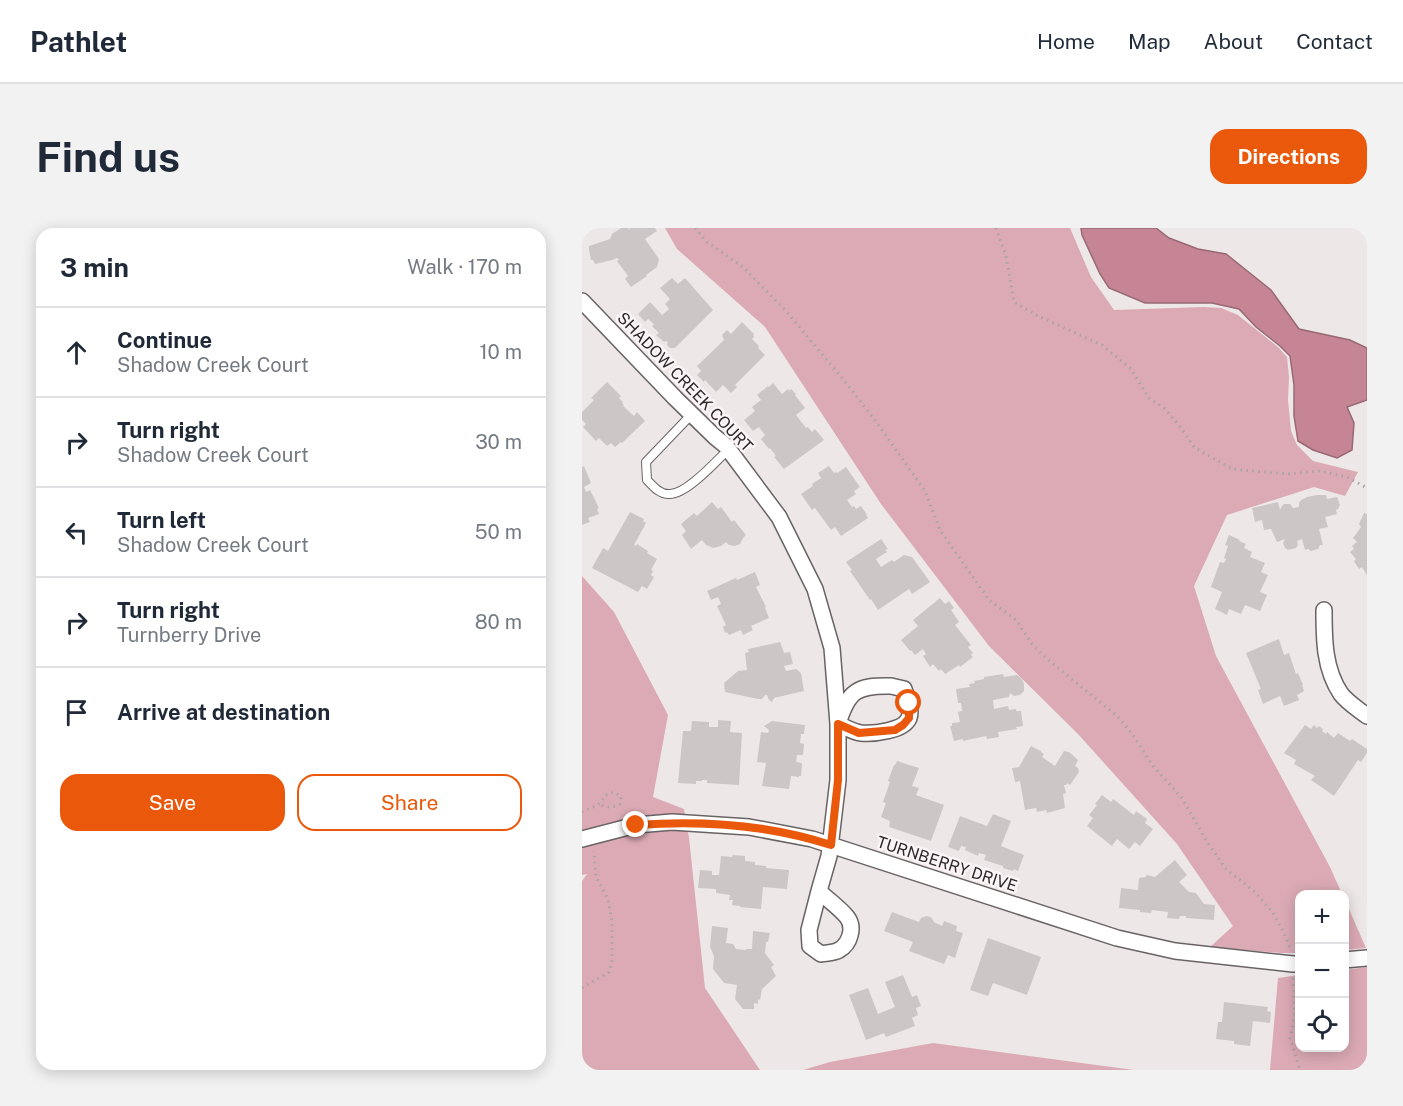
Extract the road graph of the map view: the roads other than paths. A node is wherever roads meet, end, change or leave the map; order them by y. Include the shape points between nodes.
1 (582, 301) edge
2 (692, 414) junction
3 (729, 449) junction
4 (1324, 610) dead end
5 (1367, 716) edge
6 (838, 724) junction
7 (585, 838) edge
8 (831, 845) junction
9 (819, 891) dead end
10 (1367, 958) edge
11 (1349, 960) edge
12 (1295, 964) edge

1 - 2 street, SHADOW CREEK COURT
2 - 3 street, SHADOW CREEK COURT
2 - 3 lane via 646,462 647,480 658,491 670,494 687,489
3 - 6 street, SHADOW CREEK COURT via 779,517 815,589 832,648
4 - 5 street via 1324,647 1330,672 1342,694
6 - 6 street, SHADOW CREEK COURT via 859,733 895,730 909,718 904,689 866,687 854,693
6 - 8 street, SHADOW CREEK COURT via 838,780
7 - 8 street, TURNBERRY DRIVE via 636,825 672,822 749,827
8 - 9 street, SHADOW CREEK COURT
8 - 12 street, TURNBERRY DRIVE via 1117,938 1175,951
10 - 11 street

